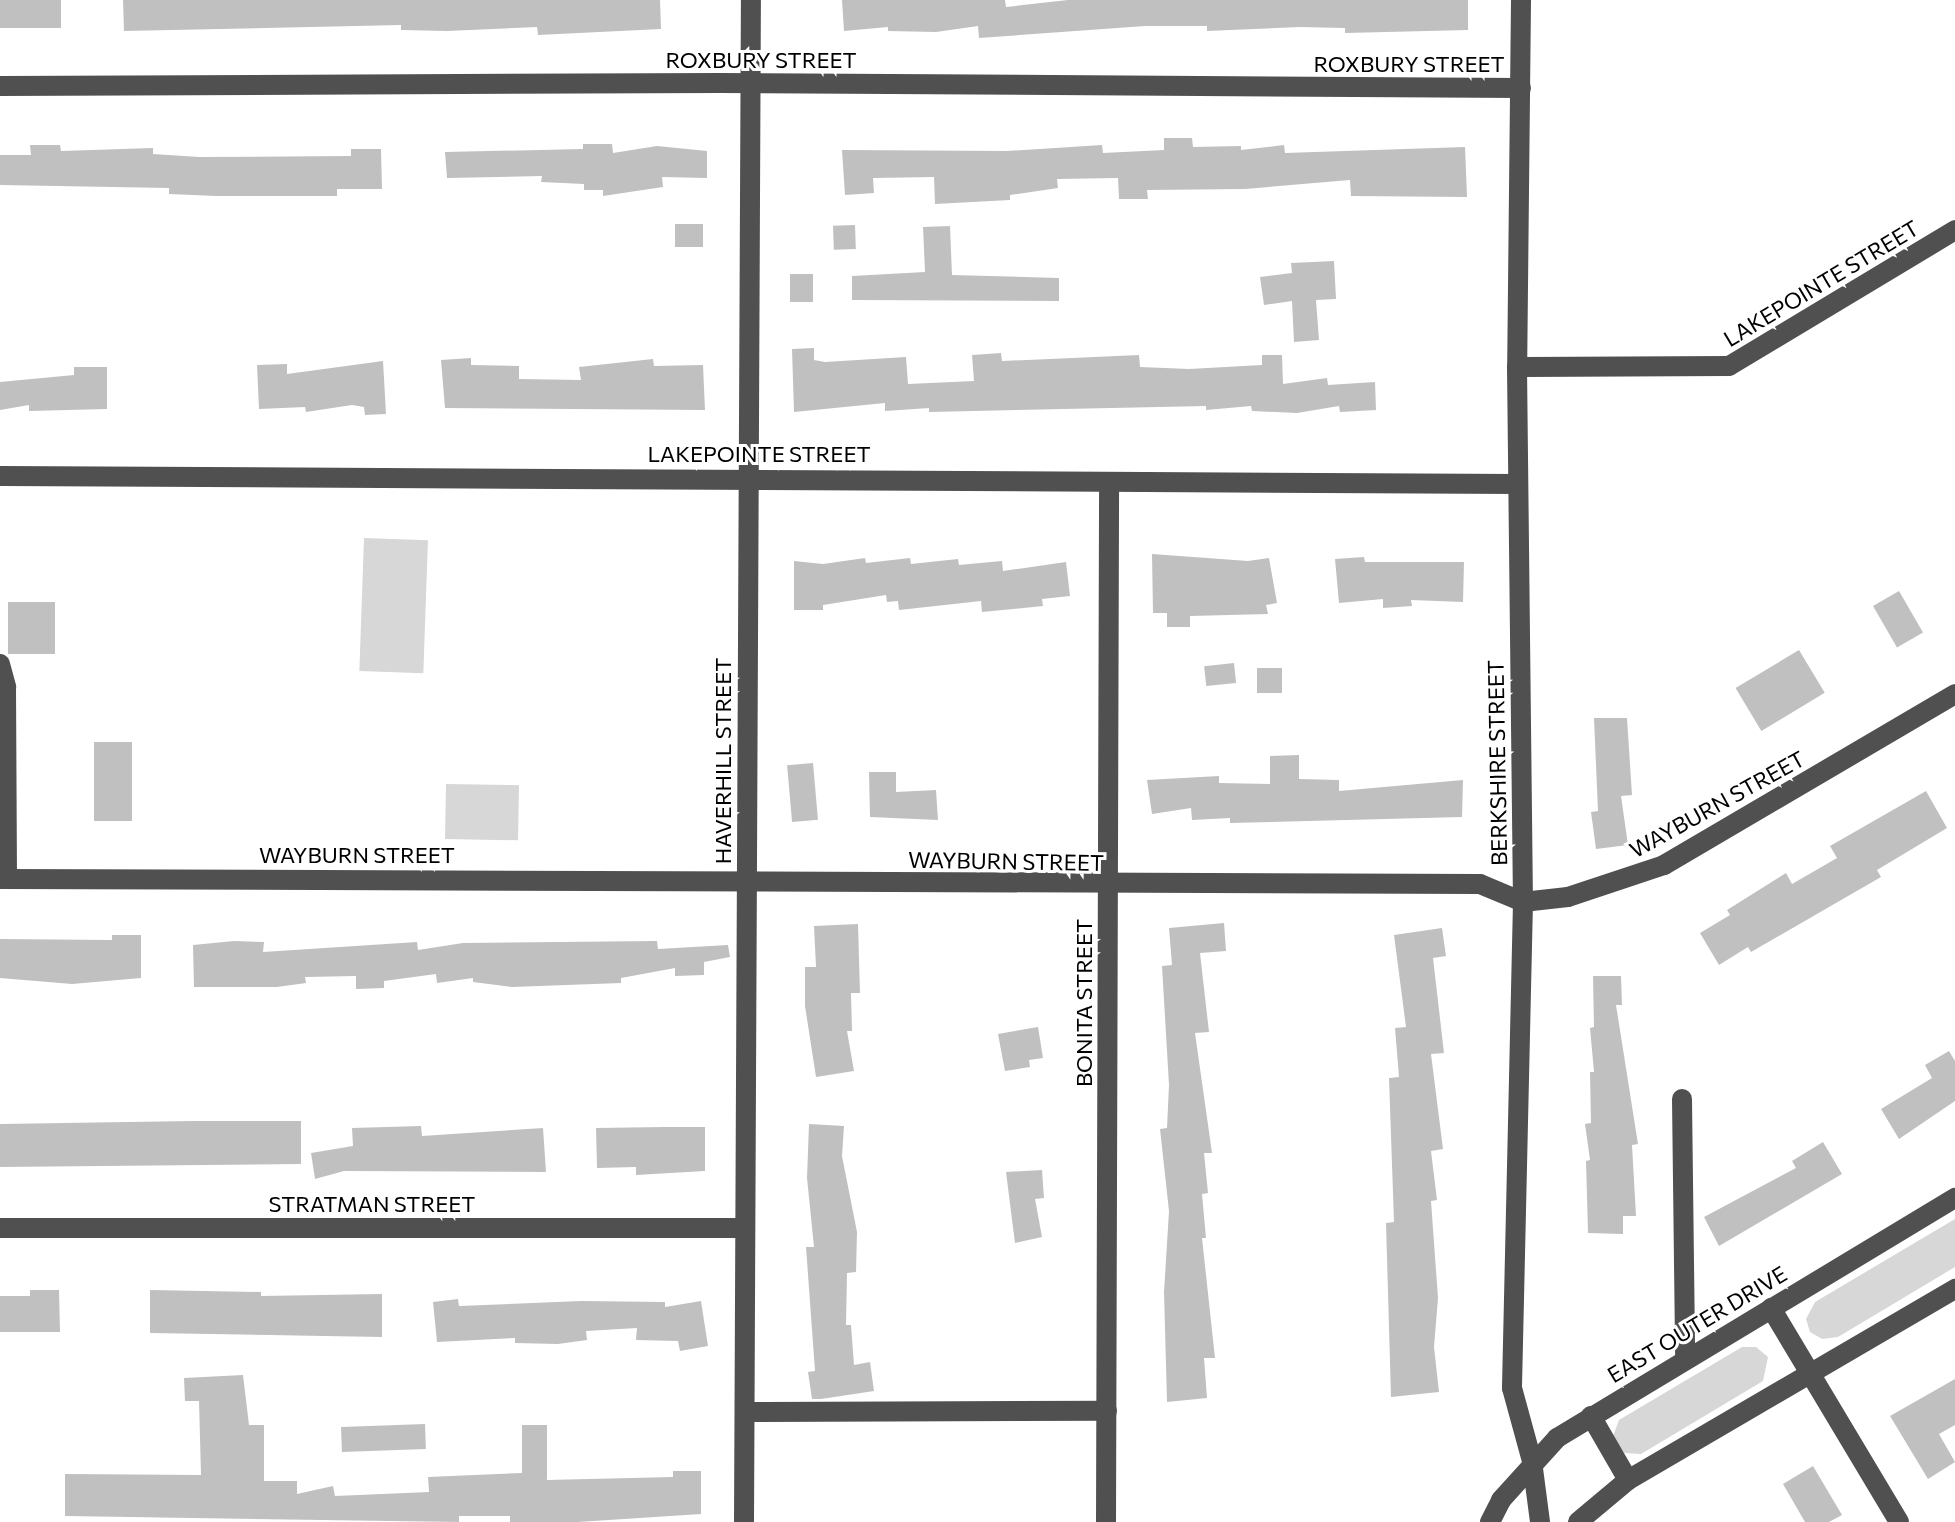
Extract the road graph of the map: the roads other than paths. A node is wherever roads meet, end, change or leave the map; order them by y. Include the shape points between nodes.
1 (751, 0) edge
2 (1521, 0) edge
3 (749, 84) junction
4 (0, 86) edge
5 (1521, 88) junction
6 (1955, 230) edge
7 (1517, 367) junction
8 (0, 476) edge
9 (748, 477) junction
10 (1109, 484) junction
11 (1518, 484) junction
12 (0, 664) edge
13 (1955, 694) edge
14 (3, 879) edge
15 (747, 881) junction
16 (1108, 886) junction
17 (1523, 902) junction
18 (1682, 1099) dead end
19 (1955, 1198) edge
20 (0, 1228) edge
21 (745, 1228) junction
22 (1955, 1289) edge
23 (1771, 1308) junction
24 (1685, 1360) junction
25 (1811, 1375) junction
26 (1107, 1411) junction
27 (746, 1412) junction
28 (1591, 1416) junction
29 (1532, 1461) junction
30 (1628, 1480) junction
31 (744, 1522) edge
32 (1106, 1522) edge
33 (1490, 1522) edge
34 (1540, 1522) edge
35 (1578, 1522) edge
36 (1899, 1522) edge

1 - 3 street, HAVERHILL STREET
2 - 5 street, BERKSHIRE STREET
3 - 4 street, ROXBURY STREET
3 - 5 street, ROXBURY STREET
3 - 9 street, HAVERHILL STREET
5 - 7 street, BERKSHIRE STREET
6 - 7 street, LAKEPOINTE STREET via 1729,366
7 - 11 street, BERKSHIRE STREET
8 - 9 street, LAKEPOINTE STREET
9 - 10 street, LAKEPOINTE STREET
9 - 15 street, HAVERHILL STREET
10 - 11 street, LAKEPOINTE STREET
10 - 16 street, BONITA STREET
11 - 17 street, BERKSHIRE STREET
12 - 14 street via 6,687
13 - 17 street, WAYBURN STREET via 1664,865 1568,897
14 - 15 street, WAYBURN STREET
15 - 16 street, WAYBURN STREET
15 - 21 street, HAVERHILL STREET
16 - 17 street, WAYBURN STREET via 1480,884
16 - 26 street, BONITA STREET
17 - 29 street, BERKSHIRE STREET via 1512,1388
18 - 24 street
19 - 23 street, EAST OUTER DRIVE
20 - 21 street, STRATMAN STREET
21 - 27 street, HAVERHILL STREET
22 - 25 street
23 - 24 street, EAST OUTER DRIVE
23 - 25 street
24 - 28 street, EAST OUTER DRIVE
25 - 30 street
25 - 36 street
26 - 27 street
26 - 32 street, BONITA STREET
27 - 31 street, HAVERHILL STREET
28 - 29 street, EAST OUTER DRIVE
28 - 30 street
29 - 33 street, EAST OUTER DRIVE
29 - 34 street, BERKSHIRE STREET
30 - 35 street

